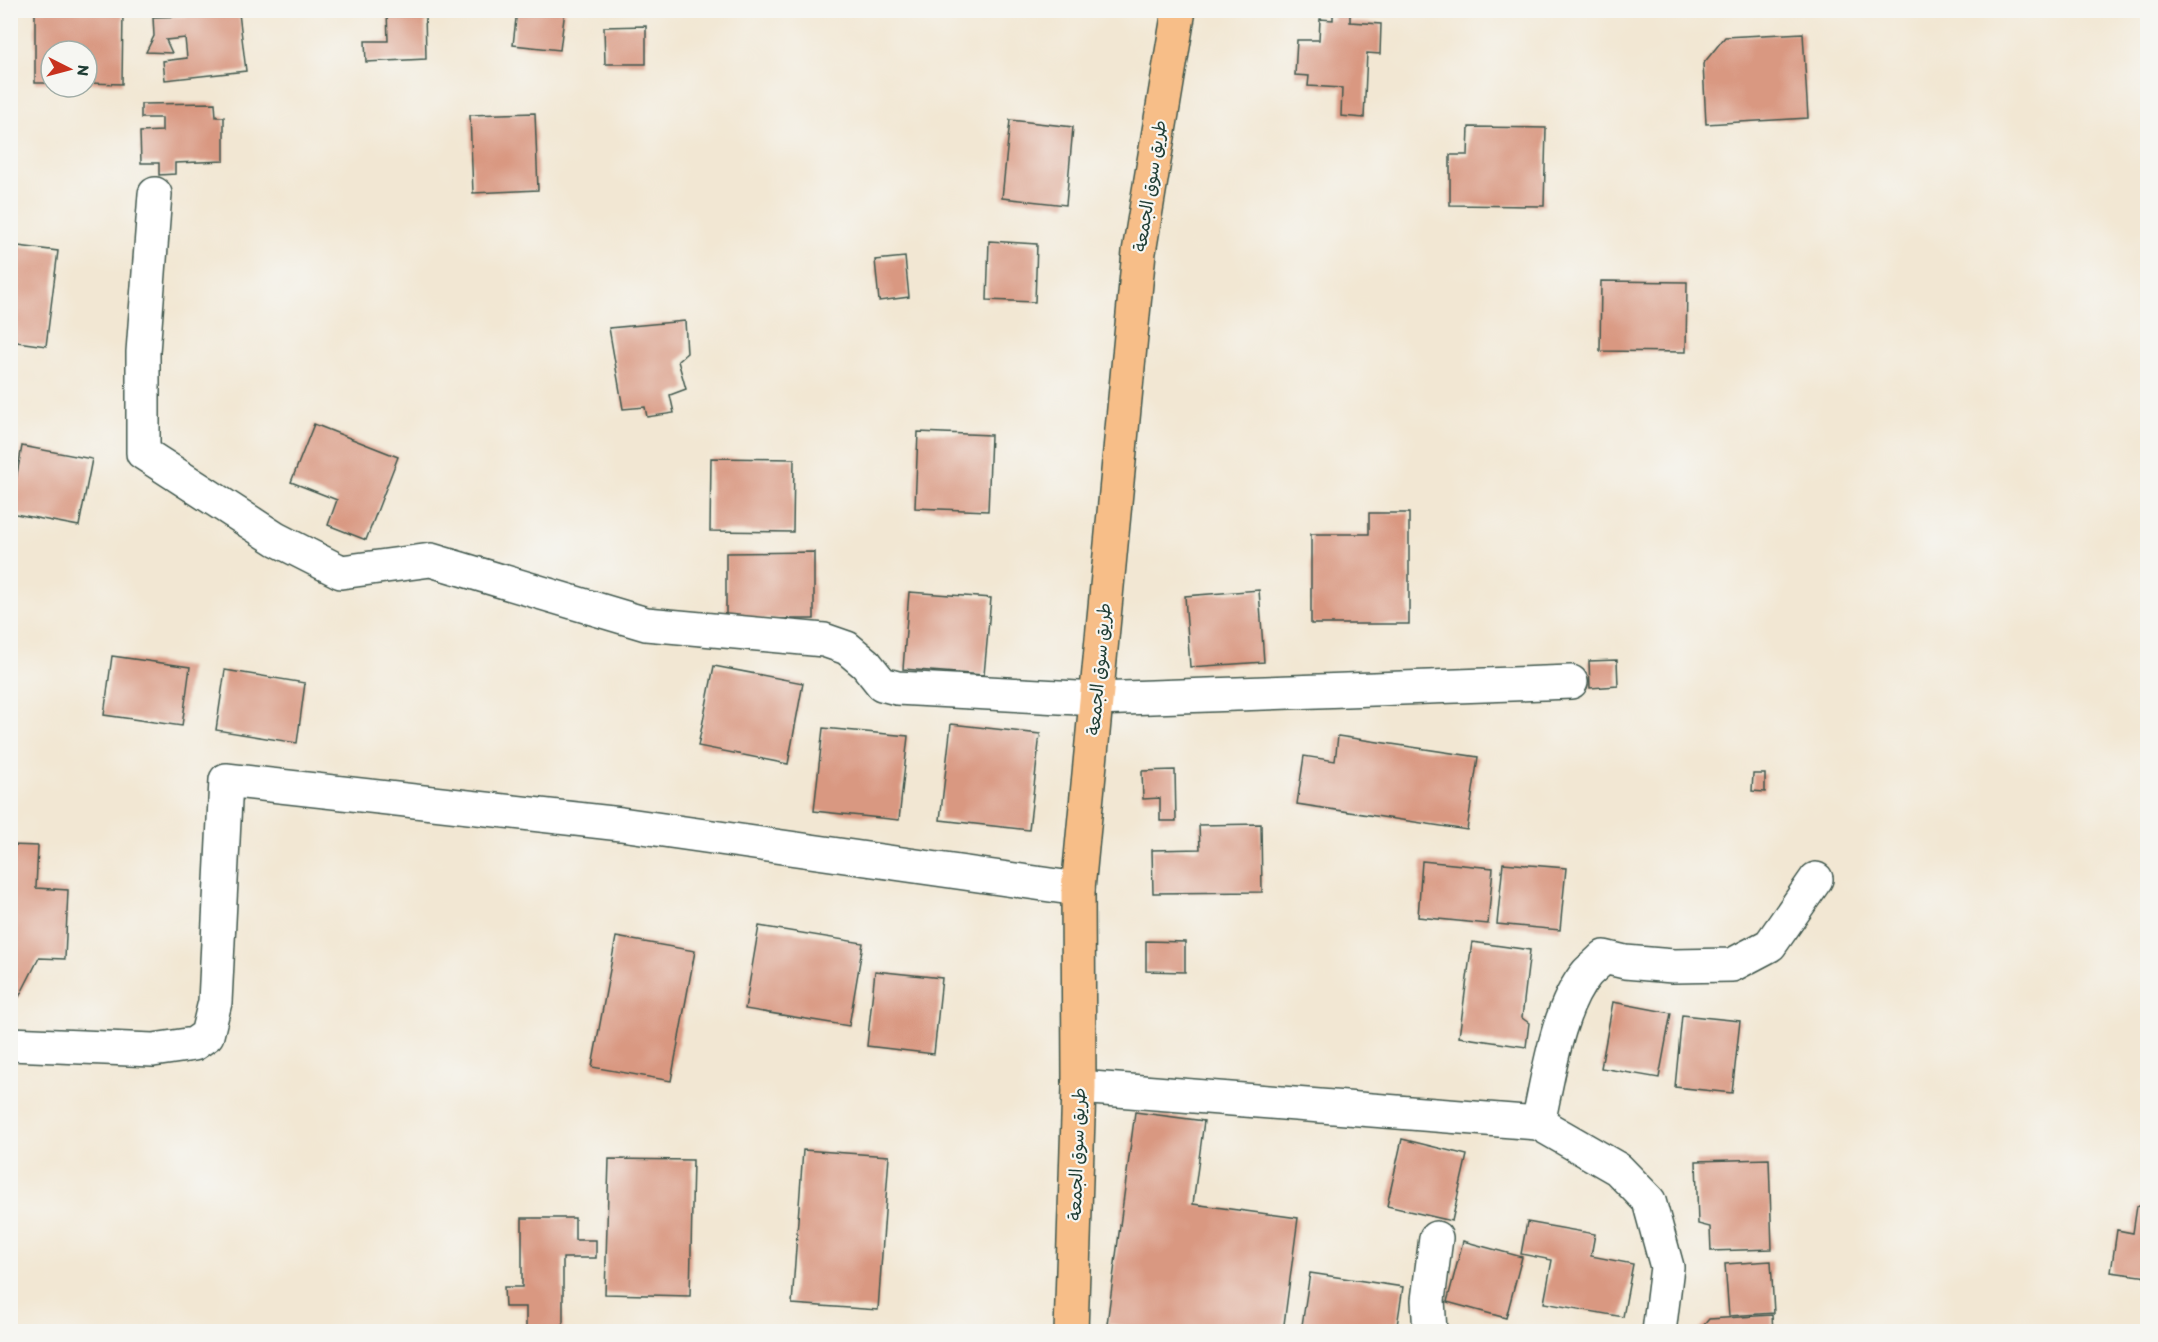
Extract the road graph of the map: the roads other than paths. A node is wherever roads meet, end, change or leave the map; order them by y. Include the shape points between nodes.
1 (1179, 10) edge
2 (155, 194) dead end
3 (1571, 682) dead end
4 (1096, 699) junction
5 (1816, 879) dead end
6 (1078, 890) junction
7 (10, 1044) edge
8 (1079, 1087) junction
9 (1538, 1123) junction
10 (1436, 1238) dead end
11 (1071, 1332) edge
12 (1430, 1332) edge
13 (1659, 1332) edge

1 - 4 main road, طريق سوق الجمعة via 1139,252
2 - 4 street via 143,352 143,453 276,539 341,572 431,560 646,624 824,640 847,648 882,684 897,688
3 - 4 street
4 - 6 main road, طريق سوق الجمعة
5 - 9 street via 1770,945 1732,966 1673,966 1604,957 1586,975 1569,1003
6 - 7 street via 621,824 226,780 215,1002 207,1035 194,1044 153,1050
6 - 8 main road, طريق سوق الجمعة
8 - 9 street
8 - 11 main road, طريق سوق الجمعة
9 - 13 street via 1618,1169 1649,1201 1667,1267
10 - 12 street via 1428,1300

